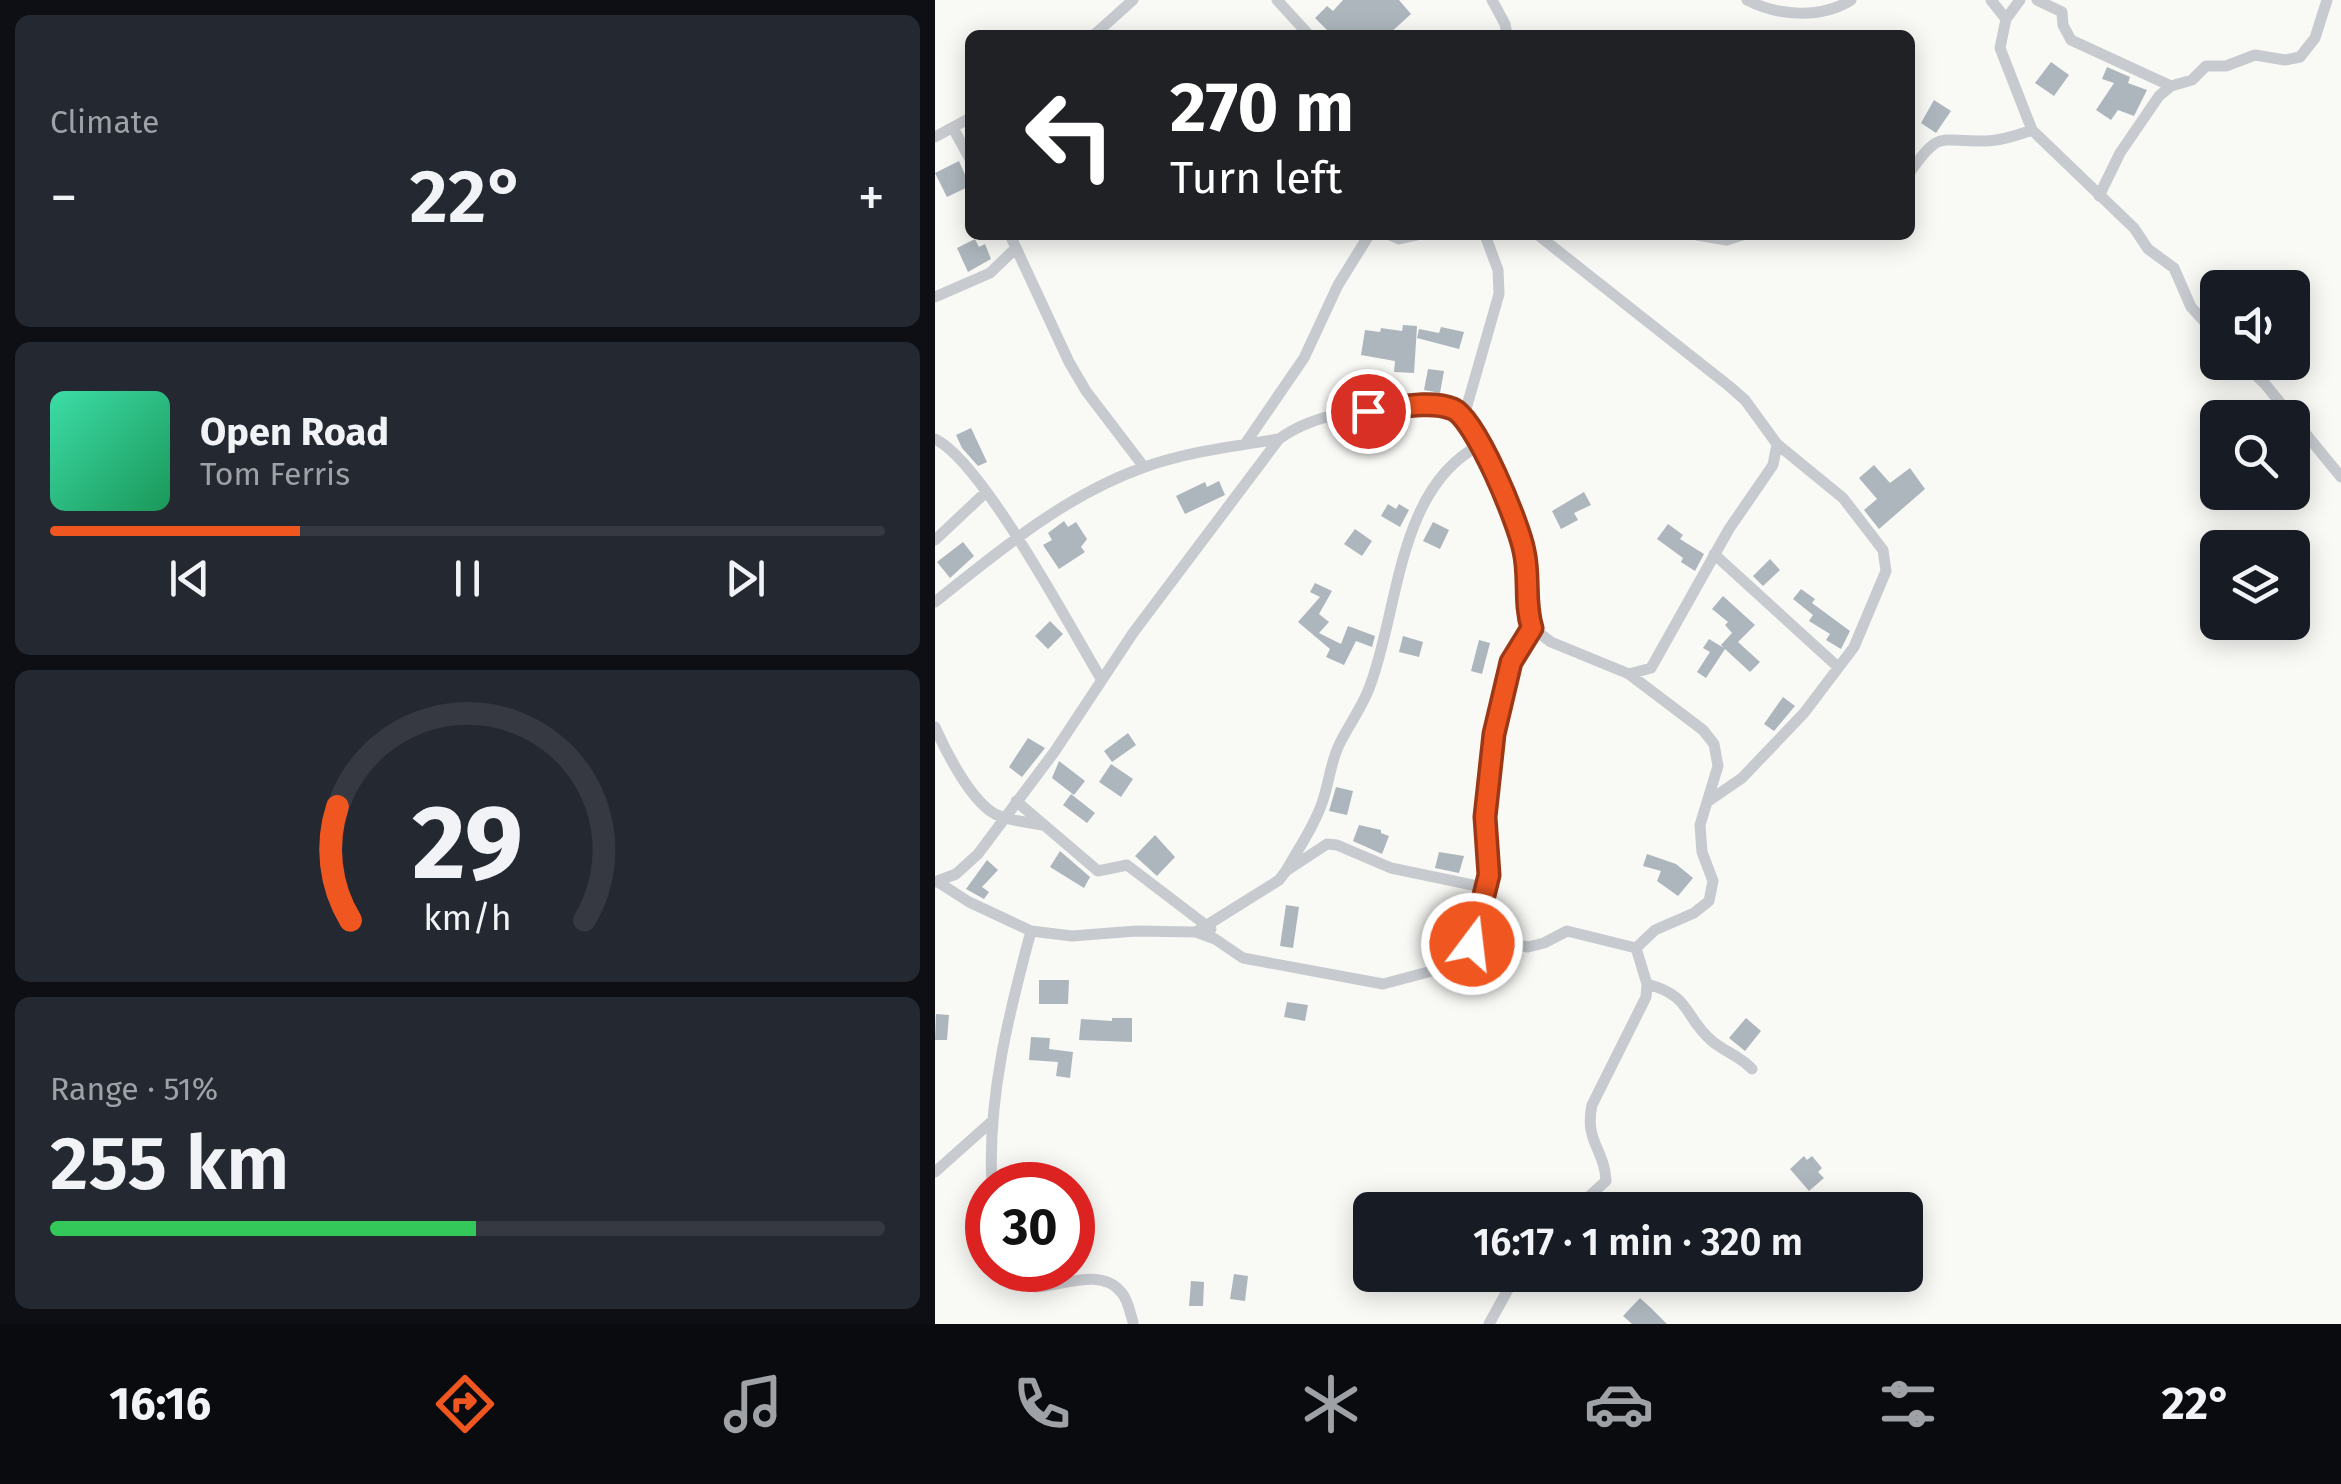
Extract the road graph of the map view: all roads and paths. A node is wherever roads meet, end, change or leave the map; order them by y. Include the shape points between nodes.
1 (1133, 0) edge
2 (1277, 0) edge
3 (1492, 0) edge
4 (1747, 0) edge
5 (1851, 0) edge
6 (2019, 0) edge
7 (2037, 0) edge
8 (2327, 0) edge
9 (1995, 3) edge
10 (2006, 19) junction
11 (1099, 30) edge
12 (1304, 30) edge
13 (1506, 30) edge
14 (2171, 86) junction
15 (965, 121) edge
16 (953, 128) junction
17 (2032, 130) junction
18 (935, 137) edge
19 (965, 150) edge
20 (1915, 165) edge
21 (2099, 196) junction
22 (1013, 240) edge
23 (1366, 240) edge
24 (1487, 240) edge
25 (1544, 240) edge
26 (1017, 248) junction
27 (935, 297) edge
28 (2200, 316) edge
29 (2261, 380) edge
30 (1464, 416) junction
31 (935, 439) edge
32 (1279, 439) junction
33 (1245, 444) junction
34 (1777, 444) junction
35 (1481, 445) junction
36 (1144, 467) junction
37 (2341, 477) edge
38 (985, 493) junction
39 (1017, 538) junction
40 (935, 540) edge
41 (1714, 554) junction
42 (935, 602) edge
43 (1532, 628) junction
44 (1838, 667) junction
45 (1651, 668) junction
46 (1629, 674) junction
47 (1100, 678) junction
48 (1655, 695) junction
49 (935, 727) edge
50 (1710, 800) junction
51 (1016, 802) junction
52 (1004, 818) junction
53 (1043, 825) junction
54 (1286, 872) junction
55 (936, 882) edge
56 (1487, 888) junction
57 (1031, 930) junction
58 (1213, 932) junction
59 (1478, 941) junction
60 (1636, 948) junction
61 (1647, 984) junction
62 (1752, 1069) dead end
63 (991, 1122) junction
64 (992, 1162) edge
65 (935, 1172) edge
66 (1594, 1192) edge
67 (1095, 1280) edge
68 (1507, 1292) edge
69 (1133, 1322) edge
70 (1489, 1324) edge

1 - 11 street
2 - 12 street
3 - 13 street
4 - 5 street via 1799,13
6 - 9 street
6 - 10 street
7 - 14 street via 2062,12 2071,40
8 - 14 street via 2315,38 2300,57 2248,56 2206,66 2192,80
9 - 10 street
10 - 17 street via 2000,48
14 - 21 street via 2120,154
15 - 16 street
16 - 18 street
16 - 19 street
17 - 20 street via 1991,141 1937,141
17 - 21 street
21 - 28 street via 2174,268
22 - 26 street
23 - 33 street via 1304,358
24 - 30 street via 1499,270 1499,294
25 - 34 street via 1729,386
26 - 27 street via 990,273
26 - 36 street via 1086,391
29 - 37 street
30 - 32 street via 1441,405 1342,414 1307,422
30 - 35 street
31 - 38 street via 959,457
32 - 33 street
32 - 47 street
33 - 36 street
34 - 41 street via 1773,465
34 - 44 street via 1843,498 1883,550 1887,571
35 - 43 street via 1517,524
35 - 54 street via 1439,480 1421,514 1397,572 1370,688 1330,767 1321,808
36 - 39 street
38 - 39 street
38 - 40 street
39 - 42 street
39 - 47 street
41 - 44 street
41 - 45 street
43 - 46 street
43 - 56 street via 1511,662 1494,734 1485,817
44 - 50 street via 1771,750
45 - 46 street
45 - 48 street
46 - 48 street
47 - 51 street
48 - 50 street via 1715,744
49 - 52 street via 981,802
50 - 60 street via 1700,826 1713,881 1709,901
51 - 52 street
51 - 53 street
52 - 53 street
52 - 55 street via 965,867
53 - 58 street via 1098,872 1127,865
54 - 56 street via 1327,844 1391,868
54 - 58 street
55 - 57 street
56 - 59 street
57 - 58 street via 1073,936
57 - 63 street
58 - 59 street via 1243,958 1383,984 1432,972
59 - 60 street via 1529,946 1567,931
60 - 61 street
61 - 62 street via 1678,997 1712,1041
61 - 66 street via 1588,1123 1606,1181
63 - 64 street
63 - 65 street
67 - 69 street via 1122,1292
68 - 70 street

